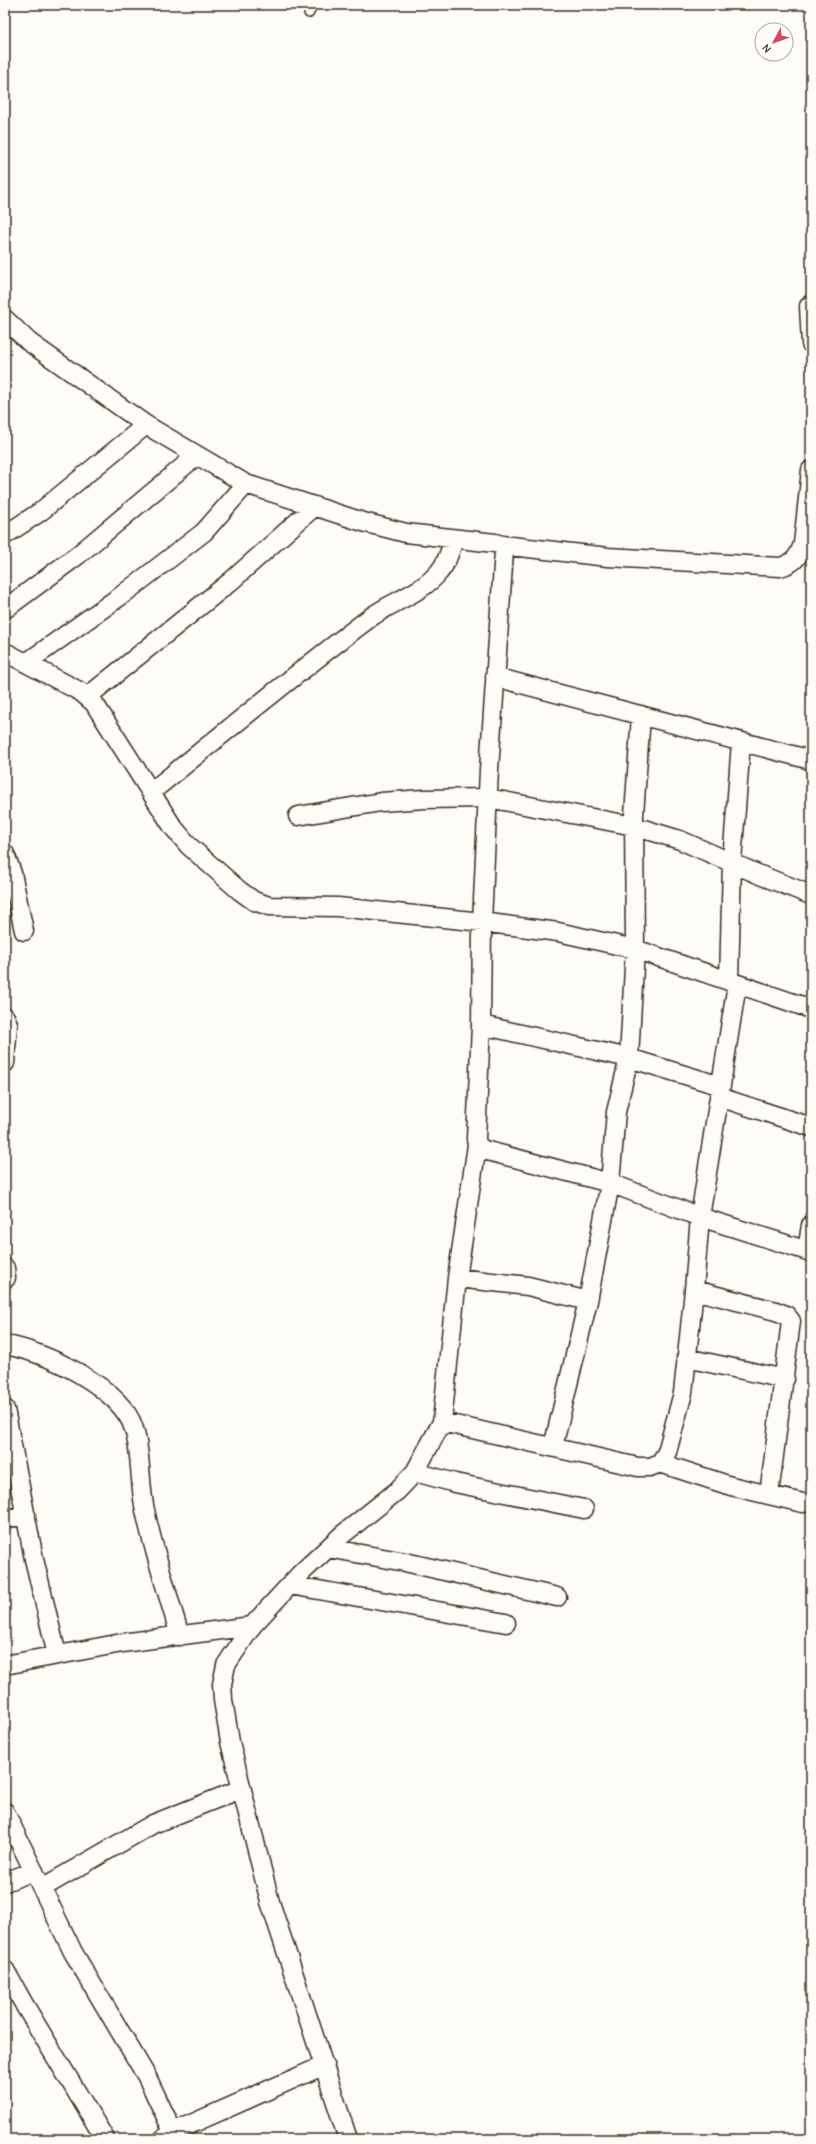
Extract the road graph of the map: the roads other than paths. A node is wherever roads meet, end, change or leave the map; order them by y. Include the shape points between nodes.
1 (811, 304) edge
2 (5, 319) edge
3 (12, 336) edge
4 (811, 344) edge
5 (146, 425) junction
6 (196, 456) junction
7 (811, 470) edge
8 (246, 484) junction
9 (315, 506) junction
10 (5, 536) edge
11 (454, 539) junction
12 (502, 545) junction
13 (805, 554) edge
14 (5, 609) edge
15 (5, 652) edge
16 (26, 663) junction
17 (495, 677) junction
18 (87, 697) junction
19 (641, 715) junction
20 (741, 742) junction
21 (811, 760) edge
22 (151, 792) junction
23 (488, 798) junction
24 (298, 816) dead end
25 (634, 826) junction
26 (5, 854) edge
27 (732, 862) junction
28 (811, 895) edge
29 (482, 922) junction
30 (24, 931) dead end
31 (635, 949) junction
32 (733, 983) junction
33 (811, 1009) edge
34 (6, 1022) edge
35 (482, 1025) junction
36 (629, 1058) junction
37 (5, 1063) edge
38 (720, 1091) junction
39 (811, 1127) edge
40 (477, 1145) junction
41 (610, 1183) junction
42 (700, 1217) junction
43 (811, 1225) edge
44 (809, 1252) edge
45 (457, 1278) junction
46 (694, 1290) junction
47 (588, 1301) junction
48 (5, 1345) edge
49 (686, 1358) junction
50 (785, 1379) junction
51 (5, 1409) edge
52 (442, 1422) junction
53 (553, 1447) junction
54 (660, 1462) junction
55 (415, 1472) junction
56 (769, 1495) junction
57 (803, 1503) dead end
58 (584, 1509) dead end
59 (26, 1514) junction
60 (5, 1519) edge
61 (328, 1548) junction
62 (290, 1585) junction
63 (557, 1597) dead end
64 (506, 1623) dead end
65 (252, 1626) junction
66 (180, 1636) junction
67 (57, 1655) junction
68 (5, 1665) edge
69 (242, 1789) junction
70 (5, 1812) edge
71 (34, 1871) junction
72 (5, 1882) edge
73 (42, 1888) junction
74 (5, 1970) edge
75 (325, 2065) junction
76 (169, 2137) edge
77 (105, 2139) edge
78 (348, 2139) edge

1 - 4 street
2 - 3 street
3 - 5 street via 29,342
5 - 6 street
5 - 10 street via 40,512
6 - 8 street
6 - 14 street via 78,555
7 - 13 street via 802,544
8 - 9 street
8 - 16 street via 204,532 122,595
9 - 11 street via 406,533
9 - 18 street via 230,582
11 - 12 street
11 - 22 street via 446,563 426,586 372,616
12 - 13 street via 608,557 780,567 792,564
12 - 17 street via 504,551
15 - 16 street
16 - 18 street
17 - 19 street
17 - 23 street
18 - 22 street via 94,703
19 - 20 street
19 - 25 street
20 - 21 street
20 - 27 street
22 - 29 street via 173,827 189,846 254,901 269,906 338,908
23 - 24 street via 381,802
23 - 25 street
23 - 29 street
25 - 27 street via 680,840
25 - 31 street
26 - 30 street via 12,873
27 - 28 street
27 - 32 street
29 - 31 street via 558,932
29 - 35 street
31 - 32 street
31 - 36 street
32 - 33 street
32 - 38 street
34 - 37 street
35 - 36 street
35 - 40 street
36 - 38 street
36 - 41 street via 616,1112
38 - 39 street
38 - 42 street
40 - 41 street via 484,1150
40 - 45 street
41 - 42 street
41 - 47 street
42 - 44 street
42 - 46 street
43 - 44 street
45 - 47 street via 528,1286
45 - 52 street
46 - 49 street
46 - 50 street via 786,1315 791,1321 792,1329
47 - 53 street
48 - 66 street via 32,1351 89,1379 130,1418 138,1448 144,1509
49 - 50 street
49 - 54 street via 682,1393 667,1452
50 - 56 street
51 - 59 street
52 - 53 street
52 - 55 street
53 - 54 street via 638,1467 650,1467
54 - 56 street via 731,1486
55 - 58 street via 455,1483
55 - 61 street via 397,1491
56 - 57 street
59 - 60 street
59 - 67 street
61 - 62 street
61 - 63 street via 405,1562
62 - 64 street
62 - 65 street
65 - 66 street
65 - 69 street via 226,1665 222,1684 222,1700 230,1742
66 - 67 street
67 - 68 street
69 - 73 street via 153,1824
69 - 75 street via 270,1902
70 - 71 street
71 - 72 street
71 - 73 street
73 - 76 street via 73,1952 147,2077
74 - 77 street
75 - 76 street
75 - 78 street

